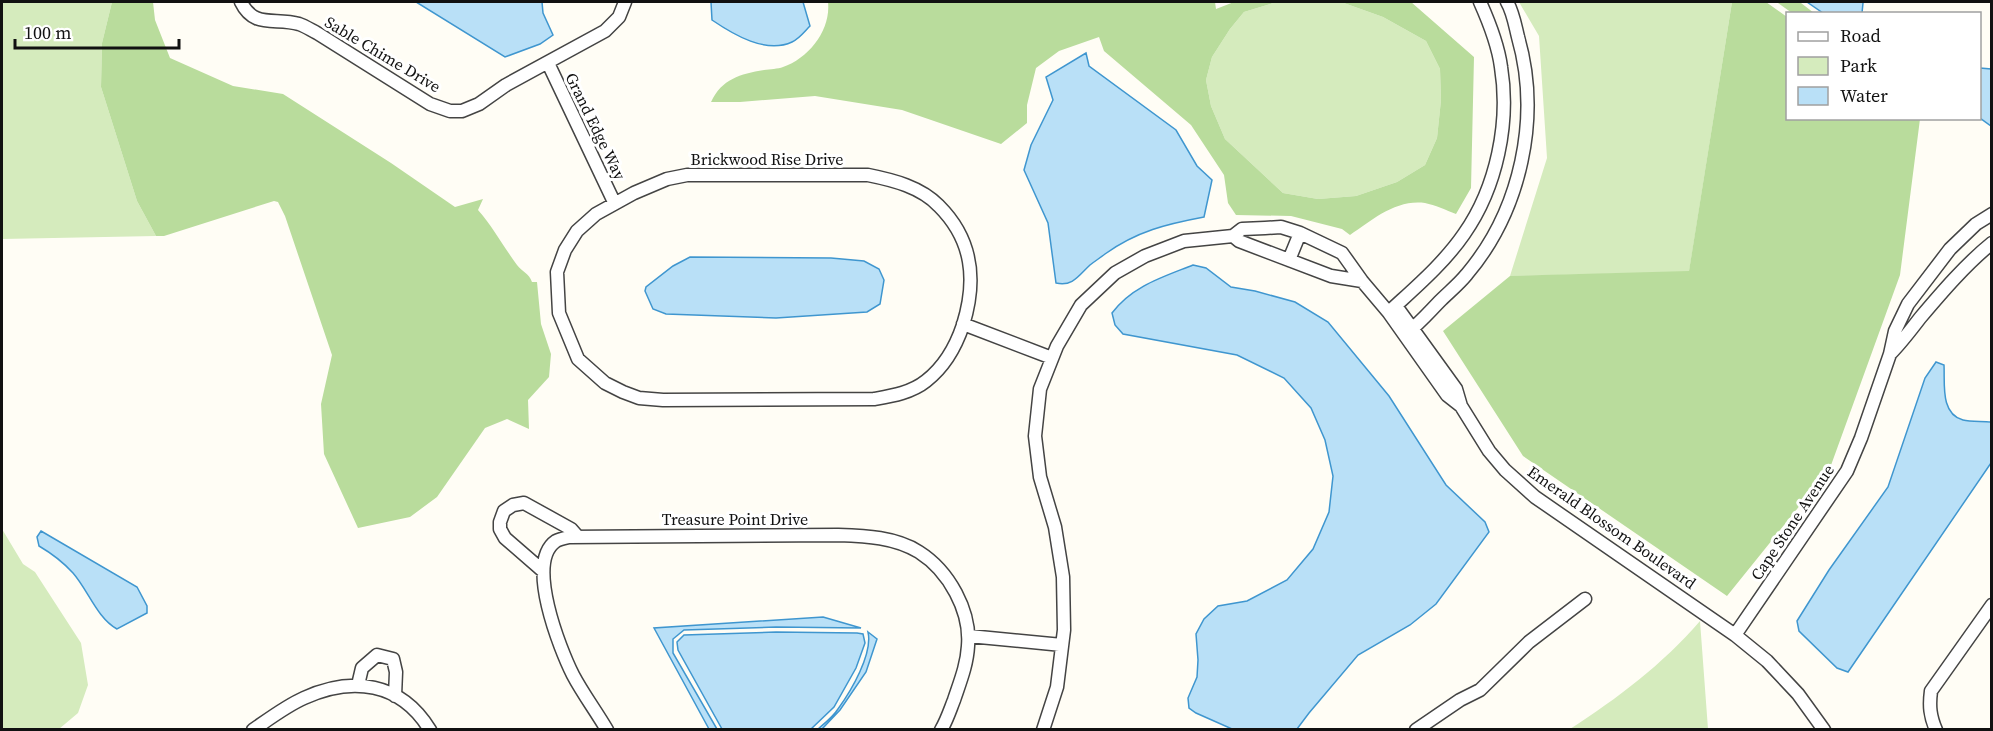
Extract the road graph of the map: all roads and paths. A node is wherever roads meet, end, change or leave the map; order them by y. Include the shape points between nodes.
1 (241, 2) edge
2 (625, 2) edge
3 (1479, 2) edge
4 (1508, 2) edge
5 (548, 63) junction
6 (614, 202) junction
7 (1992, 214) edge
8 (1300, 232) junction
9 (1233, 236) junction
10 (1992, 243) edge
11 (1289, 260) junction
12 (1362, 281) junction
13 (1392, 309) junction
14 (963, 324) junction
15 (1408, 332) junction
16 (1890, 354) junction
17 (1052, 358) junction
18 (578, 537) junction
19 (543, 571) junction
20 (1585, 599) dead end
21 (1992, 605) edge
22 (1735, 635) junction
23 (969, 636) junction
24 (1062, 645) junction
25 (358, 684) junction
26 (395, 696) junction
27 (253, 729) edge
28 (430, 729) edge
29 (607, 729) edge
30 (941, 729) edge
31 (1044, 729) edge
32 (1416, 729) edge
33 (1824, 729) edge
34 (1936, 729) edge

1 - 5 street, Sable Chime Drive via 254,19 299,24 430,104 450,111 478,104
2 - 5 street, Sable Chime Drive via 619,17 605,31
3 - 13 street via 1491,27 1501,67 1504,109 1499,152 1485,197 1465,232 1443,262
4 - 15 street via 1523,52 1529,92 1520,167 1507,209 1489,243 1467,274
5 - 6 street, Grand Edge Way
6 - 14 street, Brickwood Rise Drive via 667,179 687,175 868,175 890,179 914,188 937,204 953,222 965,245 972,284
6 - 14 street, Brickwood Rise Drive via 577,231 565,250 557,272 559,313 578,360 605,383 639,398 896,396 925,382 946,361
7 - 16 street, Cape Stone Avenue via 1950,249 1908,304 1894,331
8 - 9 street, Emerald Blossom Boulevard via 1281,227 1242,230
8 - 11 street
8 - 12 street, Emerald Blossom Boulevard via 1342,253
9 - 11 street
9 - 17 street, Emerald Blossom Boulevard via 1184,241 1115,273 1081,305
10 - 16 street, Cape Stone Avenue
11 - 12 street via 1331,276
12 - 13 street, Emerald Blossom Boulevard
13 - 15 street, Emerald Blossom Boulevard
14 - 17 street
15 - 22 street, Emerald Blossom Boulevard via 1447,395 1461,406 1489,451 1523,487
16 - 22 street, Cape Stone Avenue via 1847,471
17 - 24 street, Emerald Blossom Boulevard via 1040,389 1035,436 1040,477 1055,527 1063,577
18 - 19 street, Treasure Point Drive via 558,540 550,547
18 - 19 street via 572,529 524,503 504,510 500,529
18 - 23 street, Treasure Point Drive via 873,537 894,542 918,552 939,569 954,588
19 - 29 street via 561,649
20 - 32 street via 1529,642 1480,690
21 - 34 street via 1931,691 1929,705
22 - 33 street, Emerald Blossom Boulevard via 1767,661
23 - 24 street
23 - 30 street, Treasure Point Drive via 966,664
24 - 31 street, Emerald Blossom Boulevard via 1057,687
25 - 26 street
25 - 26 street via 362,668 377,655 393,659
25 - 27 street via 333,687 303,698
26 - 28 street via 421,715

